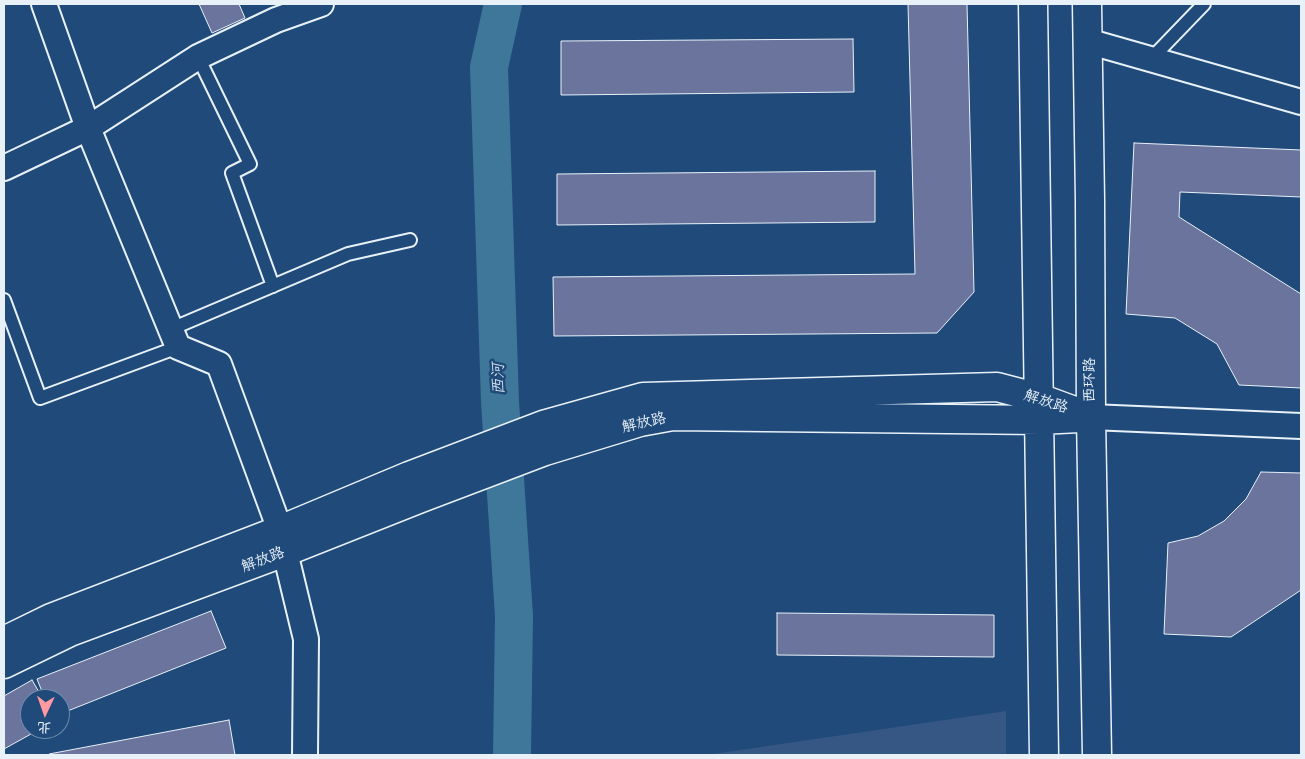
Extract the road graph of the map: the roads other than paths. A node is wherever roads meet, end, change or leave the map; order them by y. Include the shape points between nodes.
1 (44, 4) edge
2 (321, 4) edge
3 (1033, 4) edge
4 (1087, 4) edge
5 (1204, 4) edge
6 (1087, 41) junction
7 (198, 57) junction
8 (1151, 59) junction
9 (1301, 100) edge
10 (88, 128) junction
11 (4, 168) edge
12 (410, 240) dead end
13 (273, 286) junction
14 (4, 300) edge
15 (174, 338) junction
16 (1039, 409) junction
17 (1091, 417) junction
18 (1301, 426) edge
19 (282, 541) junction
20 (4, 641) edge
21 (4, 664) edge
22 (305, 755) edge
23 (1044, 755) edge
24 (1097, 755) edge

1 - 10 street
2 - 7 street via 276,20
3 - 16 main road
4 - 6 main road, 西环路
5 - 8 lane
6 - 8 street
6 - 17 main road, 西环路
7 - 10 street
7 - 13 lane via 250,164 232,173
8 - 9 street
10 - 11 street
10 - 15 street
12 - 13 lane via 348,254
13 - 15 lane
14 - 15 lane via 40,398
15 - 19 street via 219,364
16 - 17 main road, 解放路
16 - 19 main road, 解放路 via 997,387 643,397
16 - 23 main road
17 - 18 street
17 - 24 main road, 西环路
19 - 20 main road, 解放路 via 51,618
19 - 21 main road, 解放路 via 70,632
19 - 22 street via 306,638

